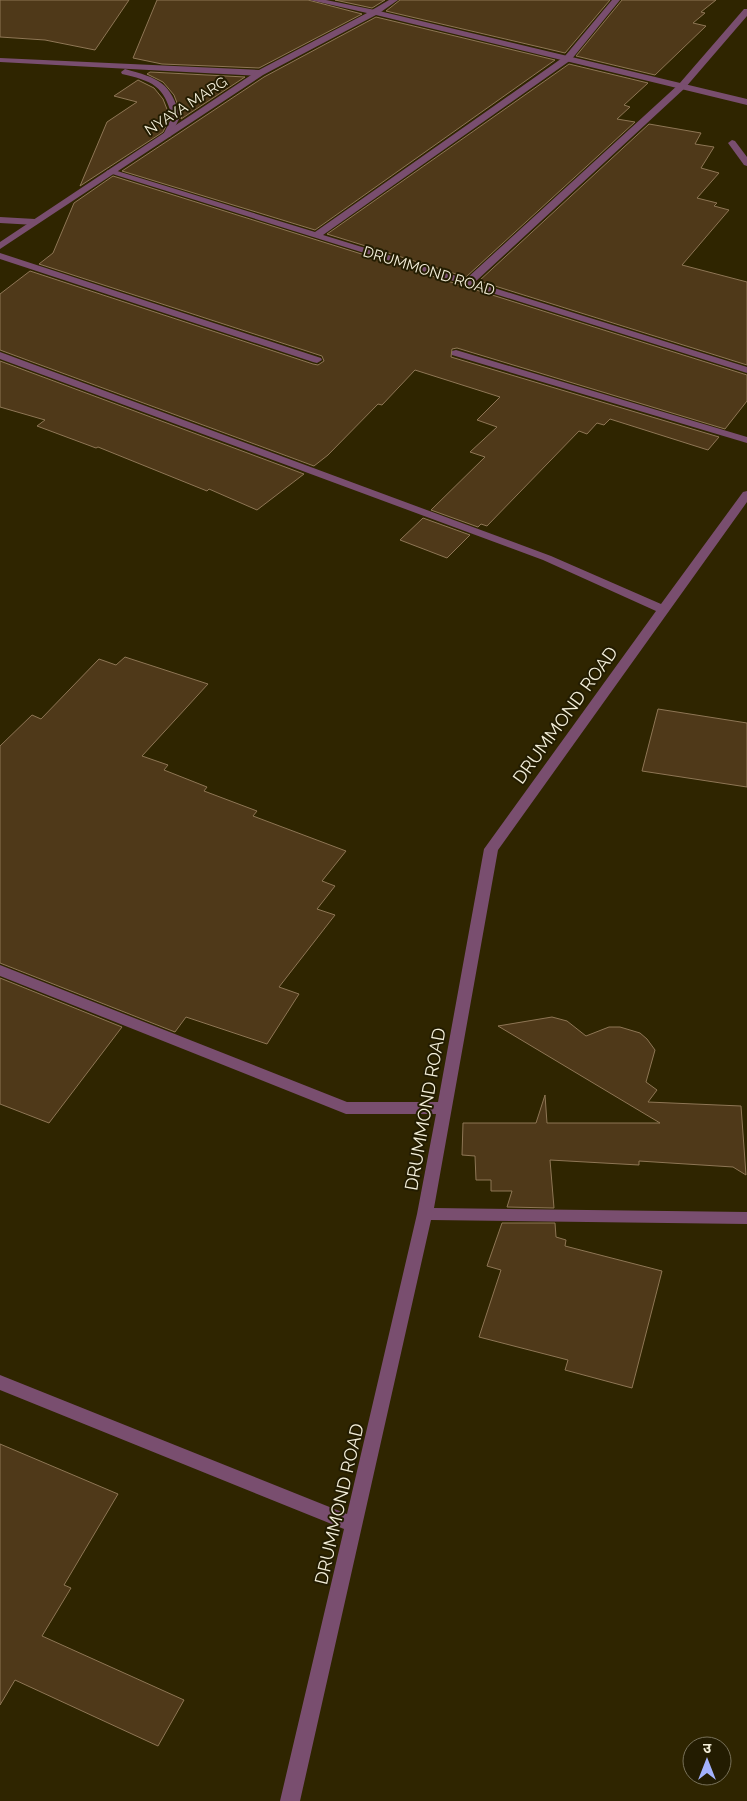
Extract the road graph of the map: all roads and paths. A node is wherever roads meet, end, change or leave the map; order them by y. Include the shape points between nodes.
1 (314, 0) edge
2 (394, 0) edge
3 (616, 0) edge
4 (375, 12) junction
5 (747, 12) edge
6 (568, 58) junction
7 (0, 60) edge
8 (100, 65) junction
9 (260, 74) junction
10 (682, 86) junction
11 (747, 102) edge
12 (167, 135) junction
13 (732, 143) dead end
14 (747, 164) edge
15 (111, 172) junction
16 (0, 220) edge
17 (35, 222) junction
18 (317, 235) junction
19 (0, 246) edge
20 (0, 256) edge
21 (468, 283) junction
22 (0, 354) edge
23 (456, 354) dead end
24 (317, 360) dead end
25 (747, 370) edge
26 (747, 440) edge
27 (747, 494) edge
28 (664, 610) junction
29 (0, 970) edge
30 (444, 1108) junction
31 (424, 1214) junction
32 (747, 1218) edge
33 (0, 1382) edge
34 (354, 1525) junction
35 (290, 1801) edge

1 - 4 street
2 - 4 street, NYAYA MARG
3 - 6 street
4 - 6 street
4 - 9 street, NYAYA MARG
5 - 10 street
6 - 10 street
6 - 18 street
7 - 8 street
8 - 9 street
8 - 12 street via 153,80 168,90 176,117
9 - 12 street, NYAYA MARG
10 - 11 street
10 - 21 street
12 - 15 street, NYAYA MARG
13 - 14 street
15 - 17 street, NYAYA MARG
15 - 18 street, DRUMMOND ROAD
16 - 17 street
17 - 19 street, NYAYA MARG
18 - 21 street, DRUMMOND ROAD
20 - 24 street
21 - 25 street, DRUMMOND ROAD
22 - 28 street via 547,558
23 - 26 street
27 - 28 street, DRUMMOND ROAD
28 - 30 street, DRUMMOND ROAD via 492,850
29 - 30 street via 346,1108
30 - 31 street, DRUMMOND ROAD
31 - 32 street
31 - 34 street, DRUMMOND ROAD
33 - 34 street
34 - 35 street, DRUMMOND ROAD

